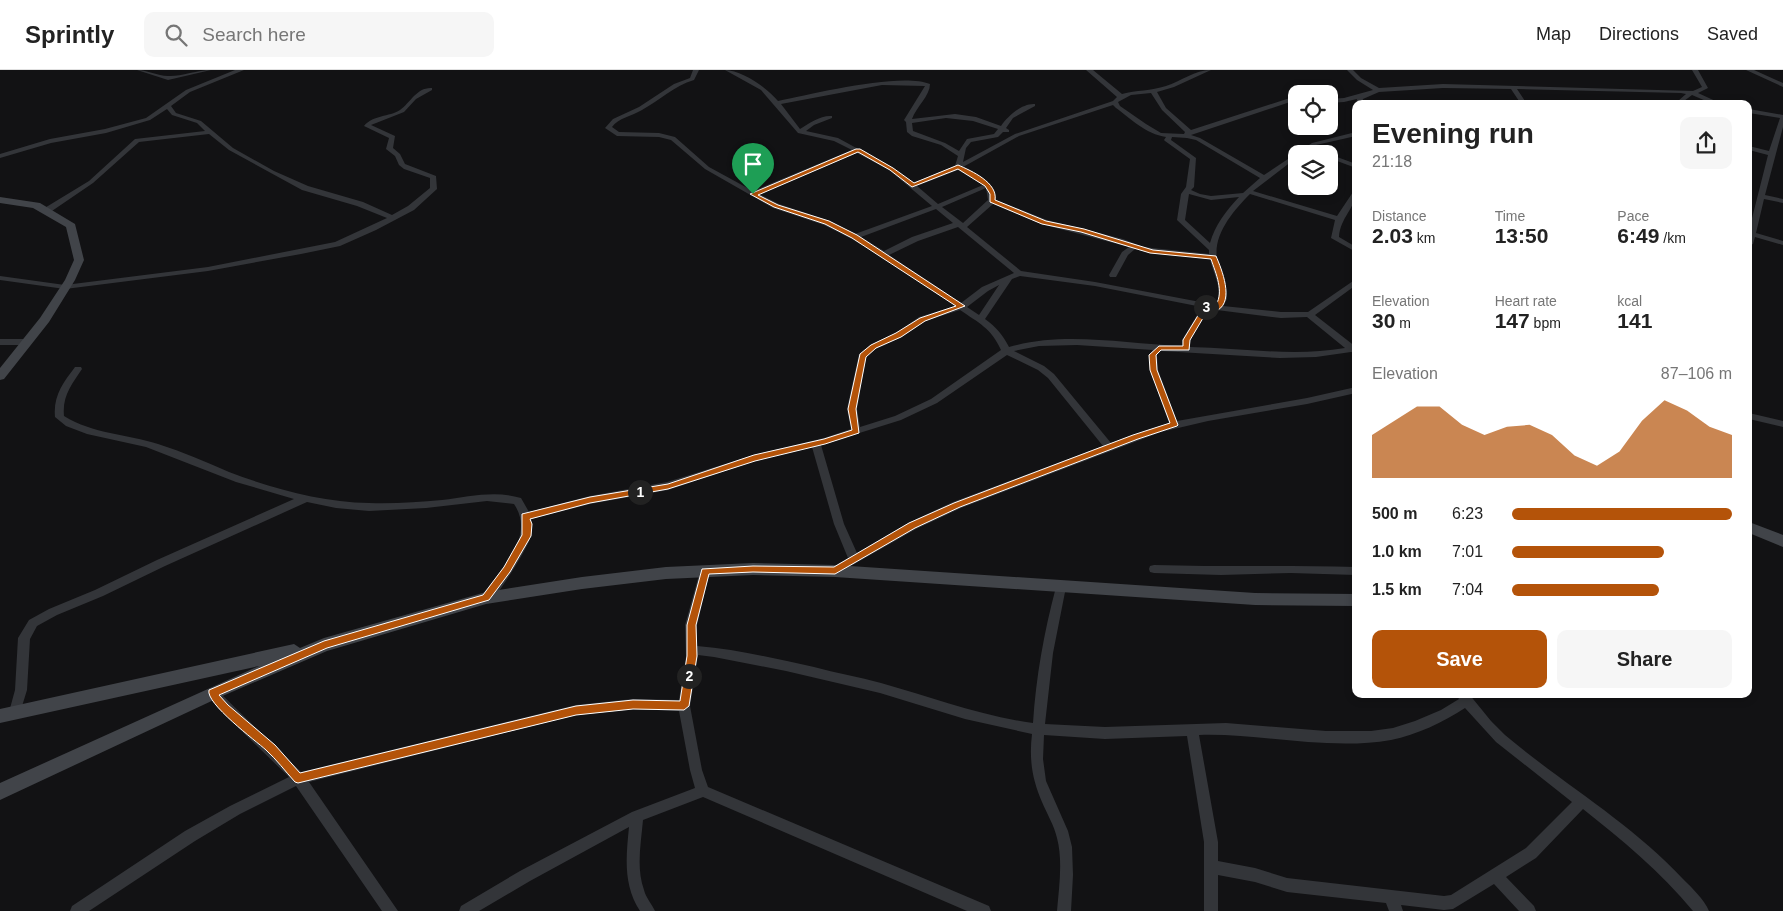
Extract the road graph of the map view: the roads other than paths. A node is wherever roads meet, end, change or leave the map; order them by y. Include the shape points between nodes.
1 (140, 70) edge
2 (208, 70) edge
3 (241, 70) edge
4 (696, 70) edge
5 (728, 70) edge
6 (1090, 70) edge
7 (1208, 70) edge
8 (1350, 70) edge
9 (1695, 70) edge
10 (1749, 70) edge
11 (1763, 75) junction
12 (1783, 78) edge
13 (1783, 85) edge
14 (1513, 88) junction
15 (430, 89) dead end
16 (1378, 90) junction
17 (1153, 91) junction
18 (1692, 92) junction
19 (1366, 94) junction
20 (1121, 97) junction
21 (1338, 100) edge
22 (1360, 100) edge
23 (1521, 100) edge
24 (1683, 100) edge
25 (1710, 100) edge
26 (1288, 101) edge
27 (1114, 102) junction
28 (778, 103) junction
29 (167, 105) junction
30 (1033, 105) dead end
31 (1752, 112) edge
32 (830, 117) dead end
33 (1783, 118) edge
34 (908, 120) junction
35 (1003, 128) junction
36 (211, 132) junction
37 (800, 132) junction
38 (1189, 134) junction
39 (1171, 135) junction
40 (1352, 135) edge
41 (1017, 136) junction
42 (1313, 145) edge
43 (1752, 149) edge
44 (858, 150) junction
45 (961, 155) junction
46 (0, 156) edge
47 (1774, 156) junction
48 (1338, 159) edge
49 (1288, 161) edge
50 (1352, 165) edge
51 (958, 167) junction
52 (1264, 178) junction
53 (914, 185) junction
54 (988, 185) junction
55 (1188, 191) junction
56 (753, 194) junction
57 (1247, 194) junction
58 (1762, 196) junction
59 (0, 200) edge
60 (1352, 200) edge
61 (992, 201) junction
62 (1783, 201) edge
63 (939, 206) junction
64 (46, 211) junction
65 (393, 218) junction
66 (1340, 219) junction
67 (961, 225) junction
68 (1752, 230) edge
69 (1752, 233) edge
70 (854, 236) junction
71 (1783, 244) edge
72 (1134, 246) junction
73 (1352, 248) edge
74 (1213, 253) junction
75 (884, 254) junction
76 (1017, 273) junction
77 (1113, 274) dead end
78 (0, 278) edge
79 (1352, 284) edge
80 (66, 287) junction
81 (961, 306) junction
82 (1207, 306) junction
83 (1218, 308) junction
84 (1309, 314) junction
85 (980, 320) junction
86 (0, 342) edge
87 (27, 342) junction
88 (1159, 348) junction
89 (1186, 349) junction
90 (1352, 349) edge
91 (1006, 351) junction
92 (1352, 351) edge
93 (78, 369) dead end
94 (0, 375) edge
95 (1352, 391) edge
96 (1752, 417) edge
97 (1783, 424) edge
98 (1174, 425) junction
99 (856, 431) junction
100 (816, 443) junction
101 (1109, 447) junction
102 (307, 498) junction
103 (525, 517) junction
104 (1752, 529) edge
105 (1783, 541) edge
106 (854, 560) junction
107 (1154, 569) dead end
108 (705, 571) junction
109 (835, 571) junction
110 (1352, 571) edge
111 (1061, 587) junction
112 (486, 598) junction
113 (1352, 600) edge
114 (324, 645) junction
115 (693, 650) junction
116 (212, 693) junction
117 (1464, 698) edge
118 (1466, 698) edge
119 (684, 706) junction
120 (8, 714) edge
121 (1038, 729) junction
122 (1192, 730) junction
123 (298, 779) junction
124 (704, 791) junction
125 (0, 792) edge
126 (1582, 801) junction
127 (637, 816) junction
128 (1212, 867) junction
129 (1495, 875) junction
130 (1391, 897) junction
131 (77, 911) edge
132 (390, 911) edge
133 (466, 911) edge
134 (648, 911) edge
135 (984, 911) edge
136 (1064, 911) edge
137 (1211, 911) edge
138 (1396, 911) edge
139 (1529, 911) edge
140 (1702, 911) edge

1 - 2 street via 168,78
3 - 29 street via 203,83
4 - 56 street via 692,79 678,82 641,108 611,122 608,128 617,134 673,138 707,168
5 - 28 street via 763,89
6 - 20 street
7 - 17 street
8 - 16 street
9 - 18 street via 1705,88
10 - 11 street
11 - 12 street
11 - 13 street
14 - 16 street via 1443,86
14 - 18 street
14 - 23 street
15 - 65 street via 397,114 367,124 369,128 393,137 389,149 398,155 402,165 434,177 433,189 428,196
16 - 19 street
17 - 20 street
17 - 38 street via 1164,109
18 - 24 street
18 - 25 street
19 - 21 street
19 - 22 street
20 - 27 street
26 - 38 street
27 - 39 street via 1155,132
27 - 41 street
28 - 34 street via 882,83 928,85
28 - 37 street
29 - 36 street via 174,114 200,122
29 - 46 street via 153,117 142,121 50,141
30 - 35 street via 1011,117
31 - 33 street
32 - 37 street
33 - 47 street
34 - 35 street via 920,122 938,117 958,117
34 - 45 street via 910,132 914,135 943,144
35 - 41 street
35 - 45 street via 996,136 969,140
36 - 64 street via 136,140 82,189
36 - 65 street via 231,150 305,188 360,204
37 - 44 street via 836,139
38 - 39 street
38 - 52 street
39 - 55 street via 1167,140 1193,158
40 - 42 street
41 - 51 street
43 - 47 street
44 - 53 street
44 - 56 street
45 - 51 street
47 - 58 street
48 - 50 street
49 - 52 street
51 - 53 street
51 - 54 street
52 - 57 street
53 - 63 street
54 - 61 street via 993,194
54 - 63 street
55 - 57 street via 1209,199
55 - 74 street via 1181,220
56 - 70 street
57 - 66 street
57 - 74 street via 1222,220
58 - 62 street
58 - 68 street
59 - 64 main road via 36,205
60 - 66 street
61 - 67 street
61 - 72 street via 1056,226 1082,230
63 - 67 street
63 - 70 street
64 - 80 main road via 71,226 79,260
65 - 80 street via 344,241 301,252 208,269
66 - 73 street via 1334,231 1335,238
67 - 75 street via 924,235
67 - 76 street
69 - 71 street
70 - 75 street
72 - 74 street via 1152,252
72 - 77 street
74 - 83 street via 1223,293
75 - 81 street
76 - 81 street
76 - 82 street via 1095,284
76 - 85 street via 1000,288
78 - 80 street
79 - 84 street
80 - 87 main road via 46,320
81 - 85 street
81 - 99 street via 922,319 899,335 873,346 862,356 852,409
82 - 83 street
82 - 89 street via 1186,340
83 - 84 street
84 - 90 street
85 - 91 street via 998,334
86 - 87 street
87 - 94 main road
88 - 89 street
88 - 91 street via 1113,343 1063,343
88 - 98 street via 1153,355 1154,370
89 - 92 street via 1279,356
91 - 99 street via 922,408
91 - 101 street via 1052,376
93 - 102 street via 64,389 58,405 60,418 69,424 84,431 148,445 240,479
95 - 98 street
96 - 97 street
98 - 101 street
99 - 100 street
100 - 103 street via 754,458 668,486 590,500
100 - 106 street via 839,524
101 - 106 street via 942,512
102 - 103 street via 370,507 511,499 518,502
102 - 120 street via 33,623 24,638 21,690
103 - 112 street via 526,536
104 - 105 main road
106 - 109 street
107 - 110 street
108 - 109 main road
108 - 112 main road via 643,575
108 - 115 street via 691,625
109 - 111 main road
111 - 113 main road via 1255,599
111 - 121 street via 1044,673
112 - 114 main road
114 - 116 main road
114 - 120 main road
115 - 119 street
115 - 121 street via 786,666 880,688 965,714
116 - 123 street via 224,708 271,748
116 - 125 main road
117 - 122 street via 1445,714 1417,726 1370,737
118 - 126 street via 1514,752
119 - 123 street via 633,704 576,710
119 - 124 street via 696,770
121 - 122 street via 1105,733
121 - 136 street via 1037,771 1065,844
122 - 128 street via 1211,842
123 - 131 street via 235,810 168,850
123 - 132 street
124 - 127 street
124 - 135 street
126 - 129 street via 1531,853
126 - 140 street via 1661,865
127 - 133 street
127 - 134 street via 631,868 636,890
128 - 130 street via 1288,885
128 - 137 street
129 - 130 street via 1453,902
129 - 139 street
130 - 138 street

